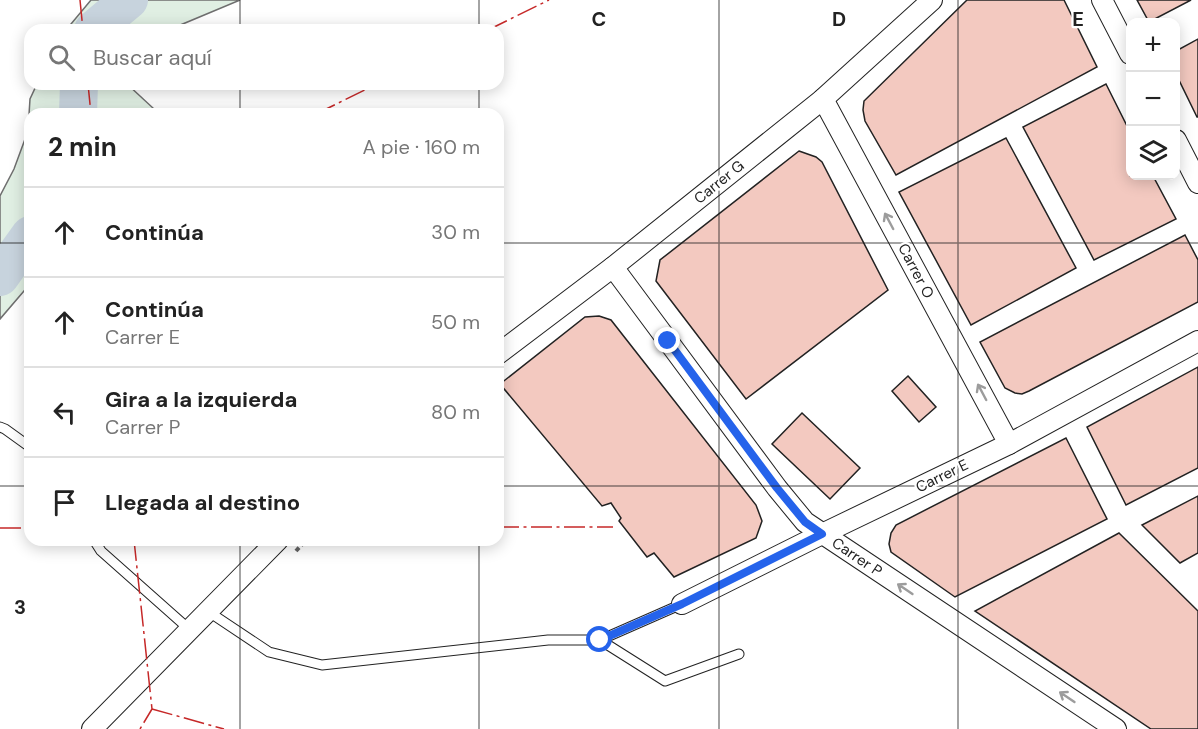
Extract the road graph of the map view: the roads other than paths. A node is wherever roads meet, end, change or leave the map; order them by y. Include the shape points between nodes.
1 (932, 0) edge
2 (1102, 0) edge
3 (1126, 45) edge
4 (824, 99) junction
5 (1180, 148) edge
6 (1198, 183) edge
7 (613, 267) junction
8 (1198, 341) edge
9 (504, 349) edge
10 (0, 427) edge
11 (24, 443) edge
12 (1009, 444) junction
13 (822, 534) junction
14 (98, 546) edge
15 (272, 546) edge
16 (682, 604) joint
17 (209, 612) junction
18 (190, 630) junction
19 (600, 640) junction
20 (739, 654) dead end
21 (92, 729) edge
22 (1116, 729) edge

1 - 4 street, Carrer G
2 - 3 street
4 - 7 street, Carrer G
12 -> 4 street, Carrer O
5 - 6 street
7 - 9 street, Carrer G
7 - 13 street, Carrer P via 777,488 805,522
8 - 12 street, Carrer E
10 - 11 lane
12 - 13 street, Carrer E
13 - 16 street, Carrer E
22 -> 13 street, Carrer P
14 - 18 lane
15 - 17 street
16 - 19 lane
17 - 18 street
17 - 19 lane via 269,652 322,665 548,640
18 - 21 street
19 - 20 lane via 665,681

